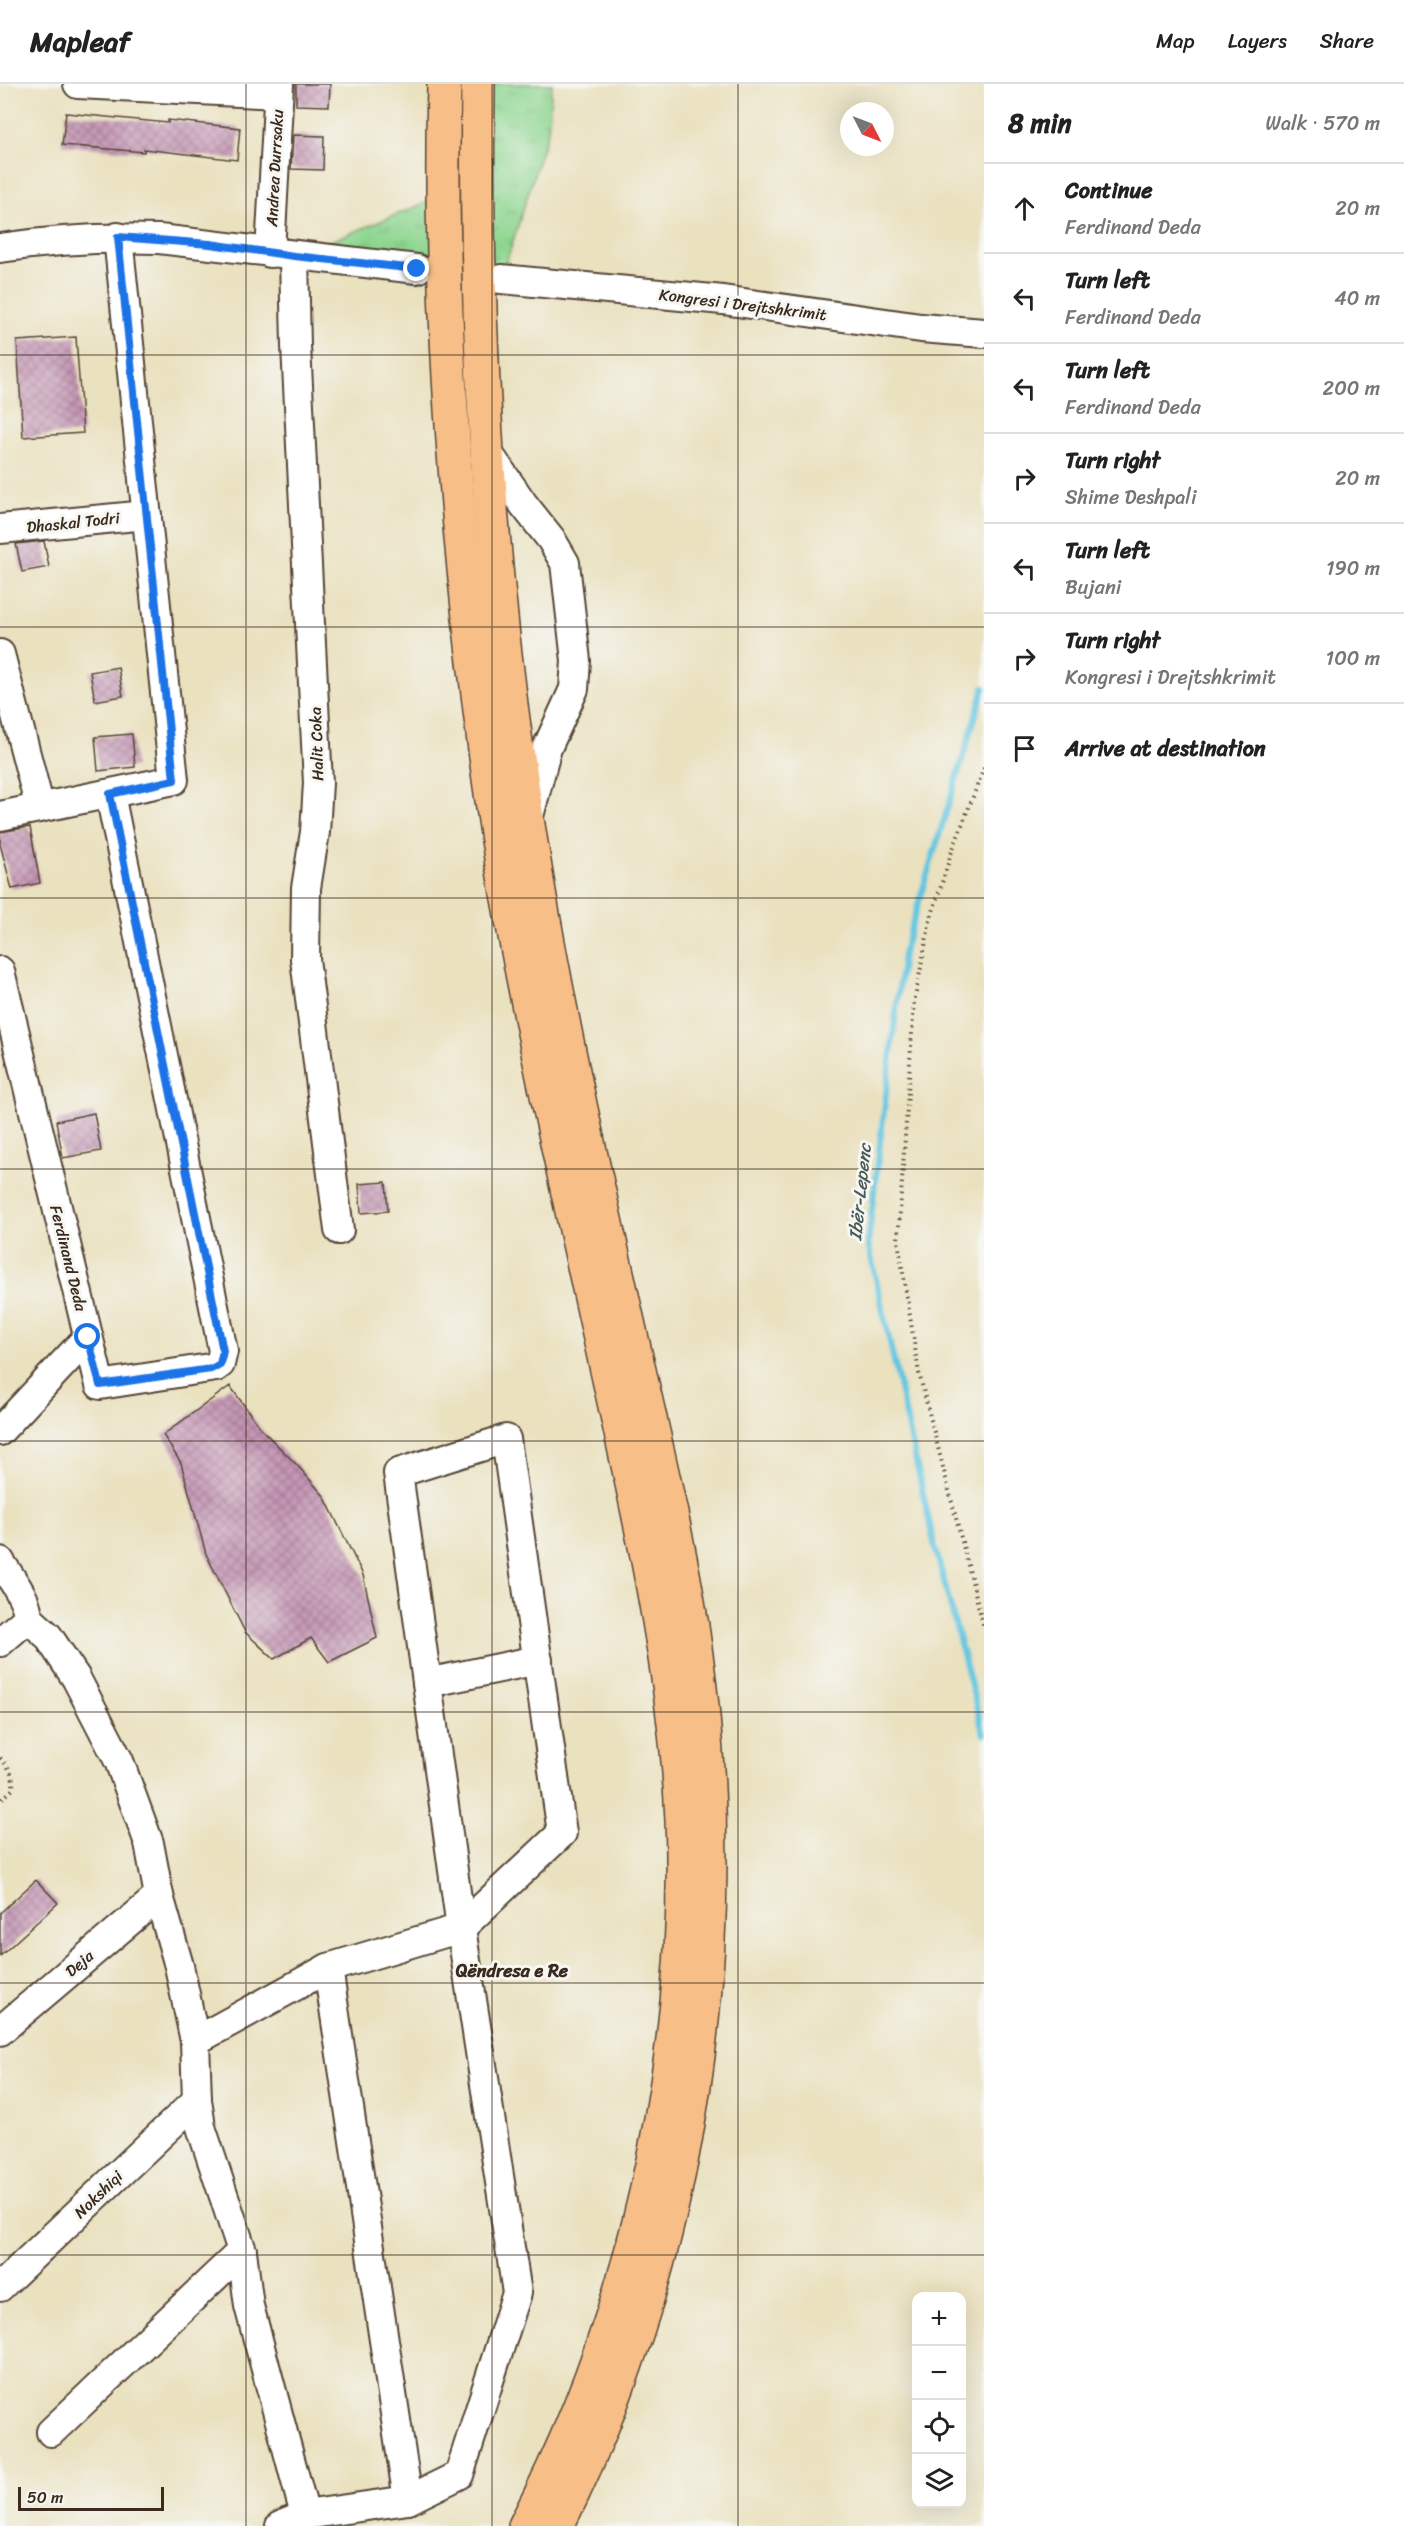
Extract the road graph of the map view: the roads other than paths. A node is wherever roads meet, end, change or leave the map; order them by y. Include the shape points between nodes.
1 (78, 84) edge
2 (444, 84) edge
3 (478, 84) edge
4 (278, 89) edge
5 (118, 237) junction
6 (0, 248) edge
7 (282, 255) junction
8 (417, 269) dead end
9 (501, 279) dead end
10 (984, 333) edge
11 (486, 450) junction
12 (147, 514) junction
13 (0, 529) edge
14 (0, 654) edge
15 (110, 794) junction
16 (40, 808) junction
17 (0, 816) edge
18 (528, 822) junction
19 (0, 970) edge
20 (339, 1230) dead end
21 (88, 1337) junction
22 (0, 1431) edge
23 (0, 1561) edge
24 (28, 1618) junction
25 (0, 1642) edge
26 (537, 1660) junction
27 (427, 1683) junction
28 (159, 1896) junction
29 (461, 1928) junction
30 (328, 1968) junction
31 (0, 2031) edge
32 (195, 2041) junction
33 (197, 2100) junction
34 (242, 2251) junction
35 (0, 2287) edge
36 (51, 2432) dead end
37 (408, 2500) junction
38 (292, 2520) edge
39 (525, 2526) edge
40 (557, 2526) edge

1 - 4 street
2 - 39 highway via 448,379 482,729 532,1027 651,1574 678,1753 683,1872 672,2038 645,2196 610,2324 562,2447
3 - 11 highway via 477,261
4 - 7 street, Andrea Durrsaku
5 - 6 street
5 - 7 street via 210,244
5 - 12 street
7 - 8 street
7 - 20 street, Halit Coka via 296,346 318,783 306,888 305,959
9 - 10 street, Kongresi i Drejtshkrimit via 723,300
11 - 18 highway via 497,580
11 - 18 street via 565,562 576,661 574,689 547,748
12 - 13 street, Dhaskal Todri
12 - 15 street via 174,780
14 - 16 street
15 - 16 street
15 - 21 street, Ferdinand Deda via 223,1358 211,1369 100,1385
16 - 17 street
18 - 40 highway via 563,1023 690,1616 706,1754 711,1867 703,2025 672,2204 655,2272 617,2388
19 - 21 street, Ferdinand Deda
21 - 22 street
23 - 24 street via 24,1600
24 - 25 street
24 - 28 street via 48,1636 76,1678 119,1761 149,1843
26 - 27 street
26 - 27 street via 506,1439 398,1473
26 - 29 street via 562,1833
27 - 29 street
28 - 31 street, Deja
28 - 32 street
29 - 30 street
29 - 37 street via 517,2292 459,2475
30 - 32 street
30 - 37 street
32 - 33 street
33 - 34 street via 201,2127
33 - 35 street, Nokshiqi
34 - 36 street
34 - 38 street via 249,2306
37 - 38 street

